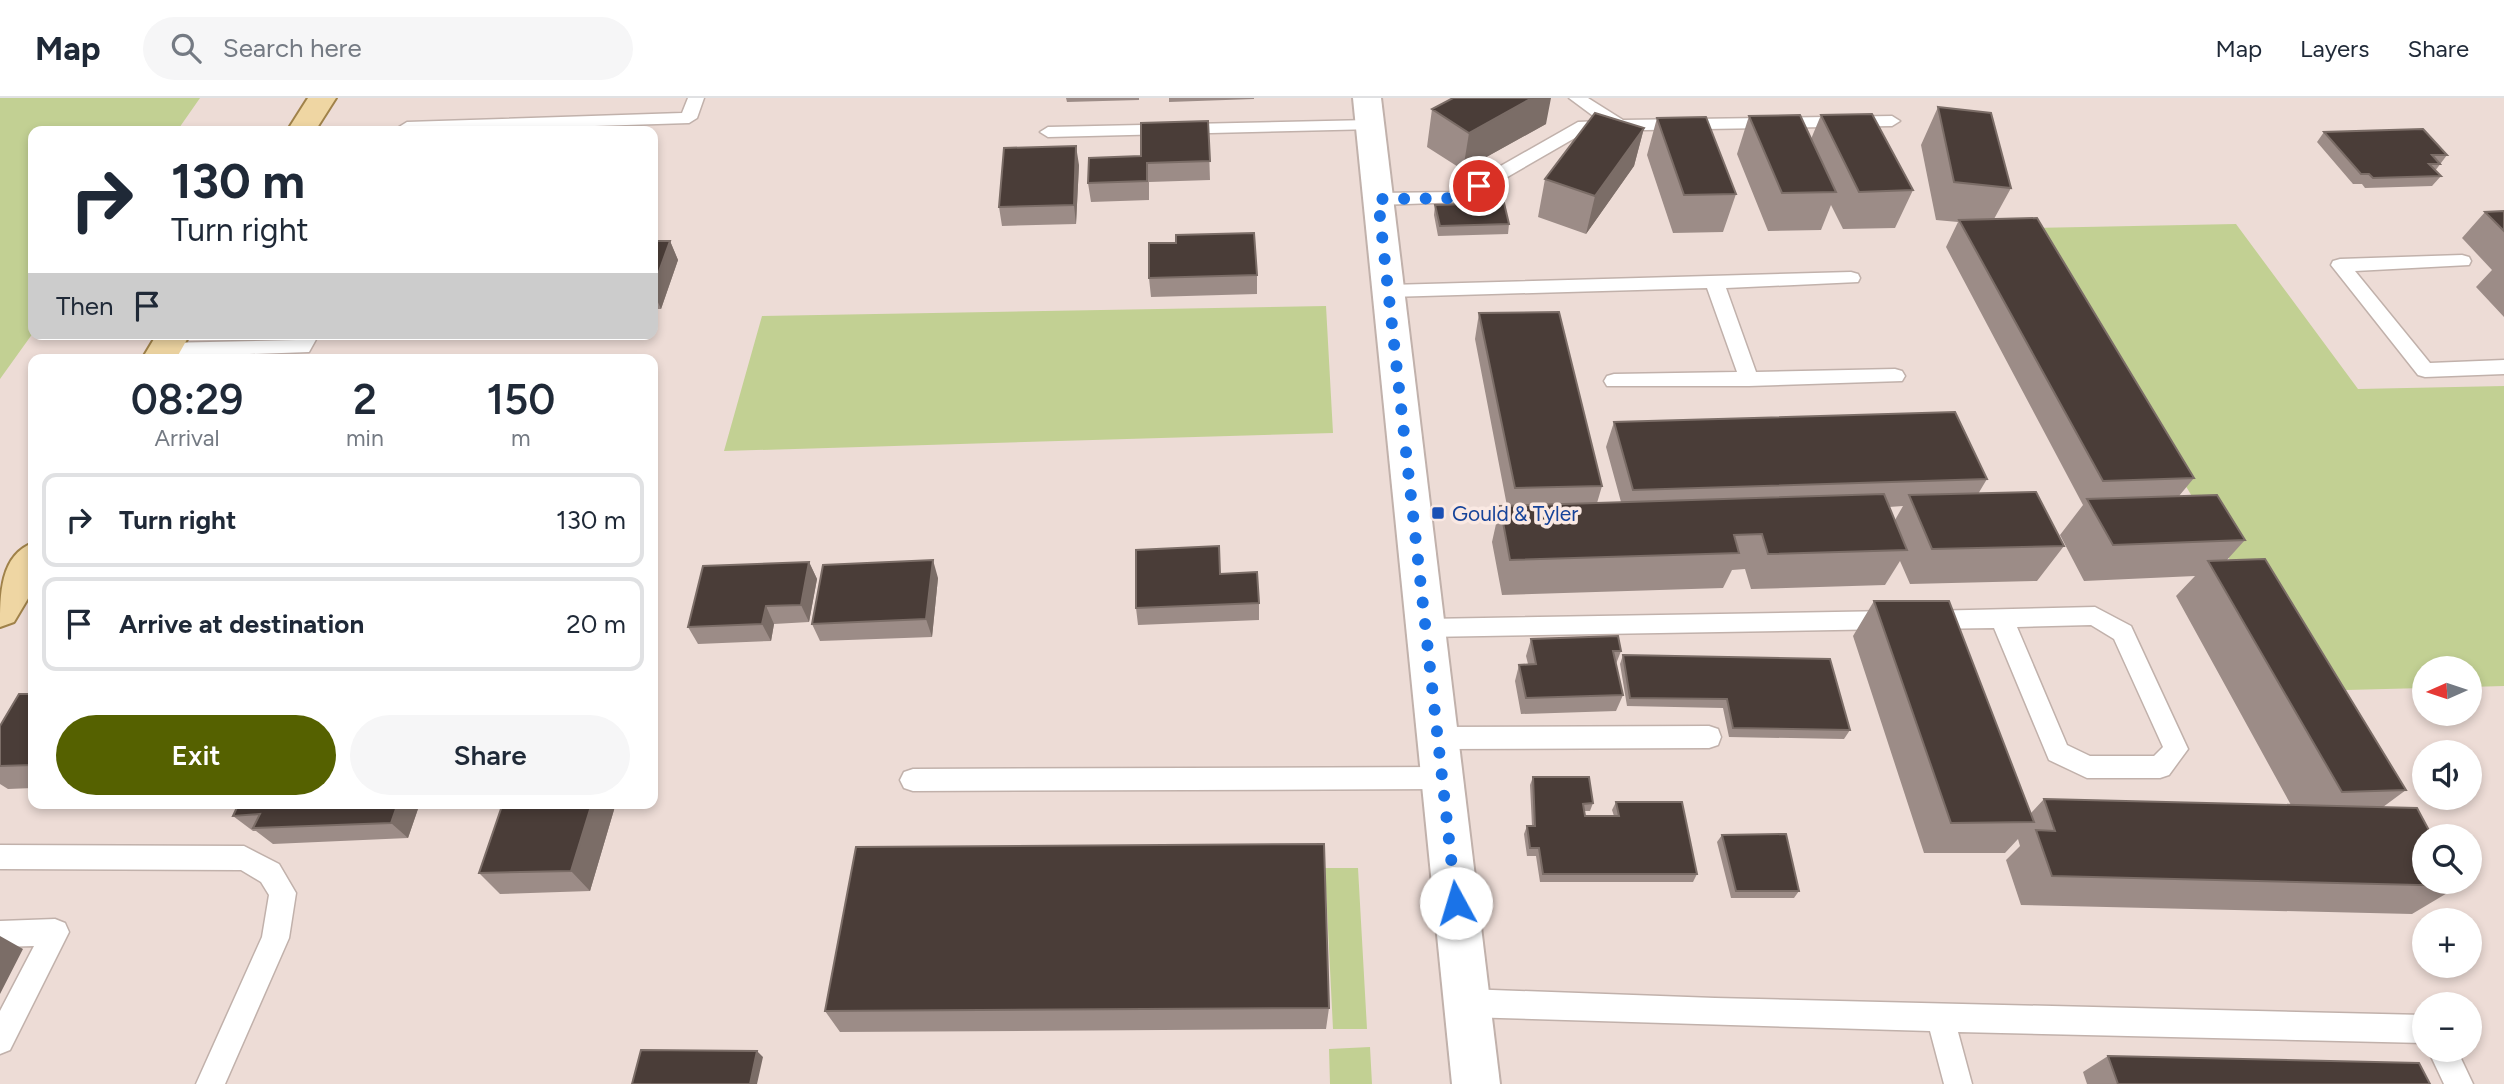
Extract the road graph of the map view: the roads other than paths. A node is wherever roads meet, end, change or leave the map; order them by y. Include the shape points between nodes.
1 (322, 98) edge
2 (332, 98) edge
3 (696, 98) edge
4 (1577, 98) edge
5 (1368, 111) edge
6 (1892, 121) dead end
7 (304, 126) edge
8 (438, 126) edge
9 (1620, 126) junction
10 (1048, 132) dead end
11 (1378, 199) junction
12 (2462, 261) dead end
13 (1850, 278) dead end
14 (1714, 282) junction
15 (1389, 291) junction
16 (306, 340) edge
17 (166, 347) edge
18 (2504, 367) edge
19 (1895, 376) dead end
20 (1749, 379) junction
21 (1614, 381) dead end
22 (28, 566) edge
23 (0, 611) edge
24 (2001, 618) junction
25 (1426, 628) junction
26 (1709, 737) dead end
27 (1438, 738) junction
28 (1443, 778) junction
29 (913, 780) dead end
30 (0, 857) edge
31 (0, 934) edge
32 (1466, 1003) junction
33 (1940, 1017) junction
34 (2412, 1029) edge
35 (0, 1040) edge
36 (2448, 1062) edge
37 (210, 1084) edge
38 (1475, 1084) edge
39 (1958, 1084) edge
40 (2459, 1084) edge

1 - 2 lane
1 - 7 main road
3 - 8 lane via 689,118
4 - 9 lane
5 - 10 lane
5 - 11 street
6 - 9 lane
9 - 11 lane via 1584,126 1458,198
11 - 15 street
12 - 18 lane via 2340,265 2425,370
13 - 14 lane
14 - 15 lane
14 - 20 lane
15 - 25 street
16 - 17 lane via 302,347
19 - 20 lane
20 - 21 lane
22 - 23 main road
24 - 24 lane via 2095,616 2123,633 2176,749 2160,767 2087,767 2058,752
24 - 25 lane
25 - 27 street
26 - 27 lane
27 - 28 street
28 - 29 lane
28 - 32 street
30 - 37 lane via 244,858 270,873 283,892 275,939
31 - 35 lane via 55,932
32 - 33 lane
32 - 38 street
33 - 34 lane
33 - 39 lane
36 - 40 lane

